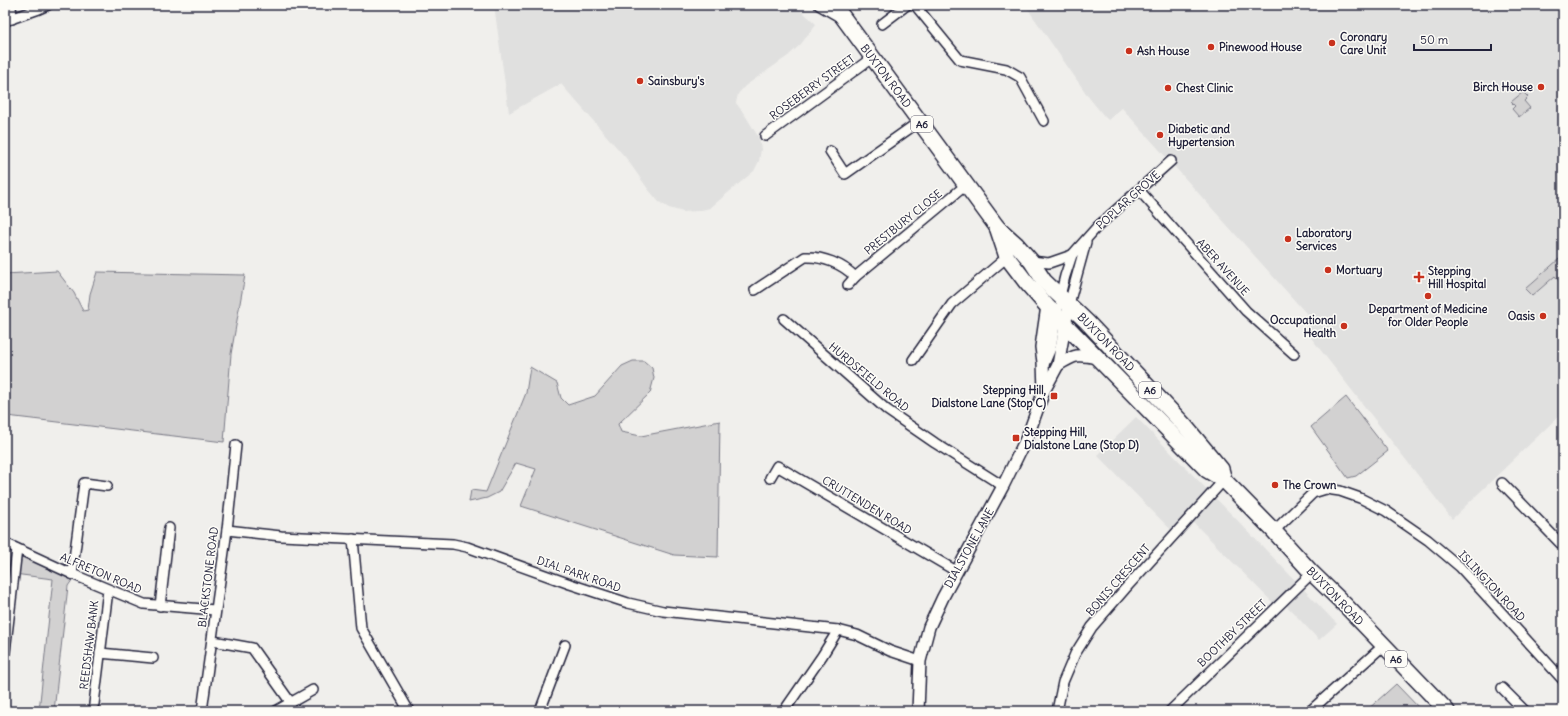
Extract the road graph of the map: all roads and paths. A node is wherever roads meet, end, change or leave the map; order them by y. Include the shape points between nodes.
1 (12, 5) edge
2 (48, 5) edge
3 (819, 5) edge
4 (829, 5) edge
5 (834, 5) edge
6 (907, 5) edge
7 (915, 5) edge
8 (9, 20) edge
9 (846, 22) junction
10 (882, 24) dead end
11 (873, 57) junction
12 (920, 121) junction
13 (1044, 121) dead end
14 (765, 136) dead end
15 (830, 151) dead end
16 (1171, 161) dead end
17 (966, 185) junction
18 (1139, 190) junction
19 (997, 227) junction
20 (1087, 240) junction
21 (1072, 255) junction
22 (1007, 257) junction
23 (1031, 261) junction
24 (855, 277) junction
25 (848, 285) dead end
26 (755, 290) dead end
27 (1064, 300) junction
28 (1056, 315) junction
29 (784, 319) dead end
30 (1294, 354) dead end
31 (1098, 358) junction
32 (913, 360) dead end
33 (1058, 365) junction
34 (1044, 391) junction
35 (236, 446) dead end
36 (770, 478) dead end
37 (1224, 480) junction
38 (1502, 483) dead end
39 (107, 486) dead end
40 (1003, 486) junction
41 (169, 528) dead end
42 (227, 530) junction
43 (1274, 531) junction
44 (354, 539) junction
45 (5, 543) edge
46 (1563, 546) edge
47 (17, 549) junction
48 (956, 571) junction
49 (1312, 573) junction
50 (72, 574) junction
51 (108, 590) junction
52 (160, 606) junction
53 (215, 610) junction
54 (838, 630) junction
55 (213, 640) junction
56 (565, 645) dead end
57 (1383, 646) junction
58 (5, 652) edge
59 (100, 653) junction
60 (153, 658) dead end
61 (920, 661) junction
62 (1563, 680) edge
63 (1502, 688) dead end
64 (313, 690) dead end
65 (291, 703) junction
66 (94, 704) dead end
67 (1443, 710) edge
68 (202, 711) edge
69 (276, 711) edge
70 (409, 711) edge
71 (540, 711) edge
72 (784, 711) edge
73 (918, 711) edge
74 (1057, 711) edge
75 (1170, 711) edge
76 (1310, 711) edge
77 (1525, 711) edge

1 - 8 street
2 - 8 street
3 - 9 street
4 - 9 highway, BUXTON ROAD / A6
5 - 9 highway, BUXTON ROAD / A6
6 - 10 street
7 - 13 street via 960,60 1006,69 1020,77
9 - 11 highway, BUXTON ROAD / A6
11 - 12 highway, BUXTON ROAD / A6
11 - 14 street, ROSEBERRY STREET
12 - 15 street via 845,174
12 - 17 highway, BUXTON ROAD / A6
16 - 18 street, POPLAR GROVE
17 - 19 highway, BUXTON ROAD / A6
17 - 24 street, PRESTBURY CLOSE
18 - 20 street, POPLAR GROVE via 1097,227
18 - 30 street, ABER AVENUE via 1246,311
19 - 22 highway, BUXTON ROAD / A6
19 - 23 highway, BUXTON ROAD / A6
20 - 21 street, POPLAR GROVE
20 - 27 street, POPLAR GROVE
21 - 23 street, POPLAR GROVE via 1049,262
21 - 27 street, POPLAR GROVE via 1065,276
22 - 28 highway, BUXTON ROAD / A6
22 - 32 street via 952,304
23 - 27 highway, BUXTON ROAD / A6 via 1044,281
24 - 25 street, PRESTBURY CLOSE
24 - 26 street via 848,270 826,260 815,256 805,257
27 - 28 street, POPLAR GROVE
27 - 37 highway, BUXTON ROAD / A6 via 1184,426 1221,469
28 - 31 highway, BUXTON ROAD / A6
28 - 33 street, DIALSTONE LANE via 1062,348
28 - 34 street, DIALSTONE LANE via 1050,348 1043,362
29 - 40 street, HURDSFIELD ROAD via 887,410
31 - 33 street via 1072,356
31 - 37 highway, BUXTON ROAD / A6 via 1207,470
33 - 34 street, DIALSTONE LANE
34 - 40 street, DIALSTONE LANE via 1028,435
35 - 42 street, BLACKSTONE ROAD
36 - 48 street, CRUTTENDEN ROAD via 777,466
37 - 43 highway, BUXTON ROAD / A6
37 - 74 street, BONIS CRESCENT via 1092,627 1075,654 1063,682
38 - 46 street
39 - 50 street via 84,483
40 - 48 street, DIALSTONE LANE
41 - 52 street
42 - 44 street, DIAL PARK ROAD via 281,536
42 - 53 street, BLACKSTONE ROAD
43 - 49 highway, BUXTON ROAD / A6
43 - 62 street, ISLINGTON ROAD via 1313,492 1326,488 1340,490 1386,511 1428,540 1460,567
44 - 54 street, DIAL PARK ROAD via 468,547 570,584 628,603 663,611
44 - 70 street via 361,628
45 - 47 street, ALFRETON ROAD
47 - 50 street, ALFRETON ROAD
47 - 58 street
48 - 61 street, DIALSTONE LANE via 929,627
49 - 57 highway, BUXTON ROAD / A6
49 - 75 street, BOOTHBY STREET
50 - 51 street, ALFRETON ROAD
51 - 52 street, ALFRETON ROAD via 144,604
51 - 59 street, REEDSHAW BANK
52 - 53 street, ALFRETON ROAD
53 - 55 street, BLACKSTONE ROAD
54 - 61 street, DIAL PARK ROAD via 857,635 890,651
54 - 72 street
55 - 65 street via 252,648
55 - 68 street, BLACKSTONE ROAD
56 - 71 street
57 - 67 highway, BUXTON ROAD / A6
57 - 76 street
59 - 60 street
59 - 66 street, REEDSHAW BANK
61 - 73 street, DIALSTONE LANE
63 - 77 street
64 - 65 street
65 - 69 street

